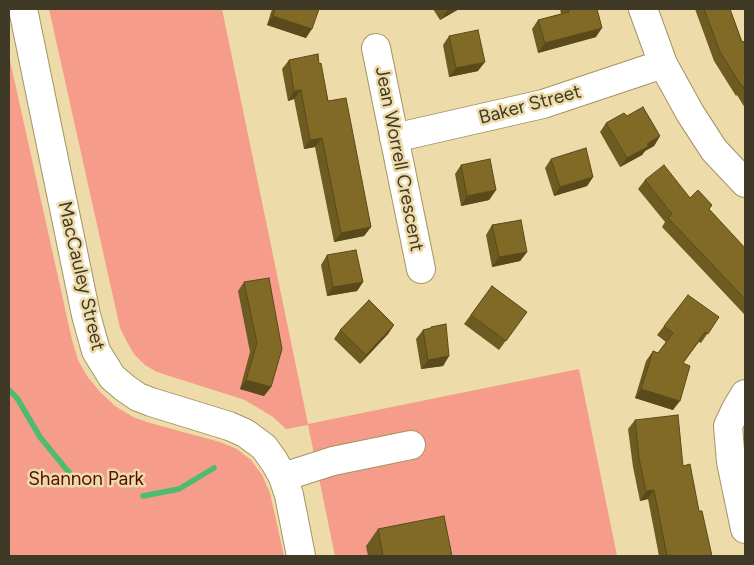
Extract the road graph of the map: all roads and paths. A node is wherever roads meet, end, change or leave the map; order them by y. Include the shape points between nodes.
1 (23, 9) edge
2 (643, 9) edge
3 (376, 48) dead end
4 (663, 64) junction
5 (394, 138) junction
6 (745, 183) edge
7 (421, 270) dead end
8 (745, 394) edge
9 (411, 445) dead end
10 (283, 477) junction
11 (745, 529) edge
12 (300, 556) edge

1 - 10 street, MacCauley Street via 86,315 93,342 104,364 112,377 138,397 229,426 250,436 264,447
2 - 4 street
3 - 5 street, Jean Worrell Crescent
4 - 5 street, Baker Street via 543,104
4 - 6 street via 714,150
5 - 7 street, Jean Worrell Crescent
8 - 11 street via 728,426 731,462
9 - 10 street via 333,460
10 - 12 street, MacCauley Street

